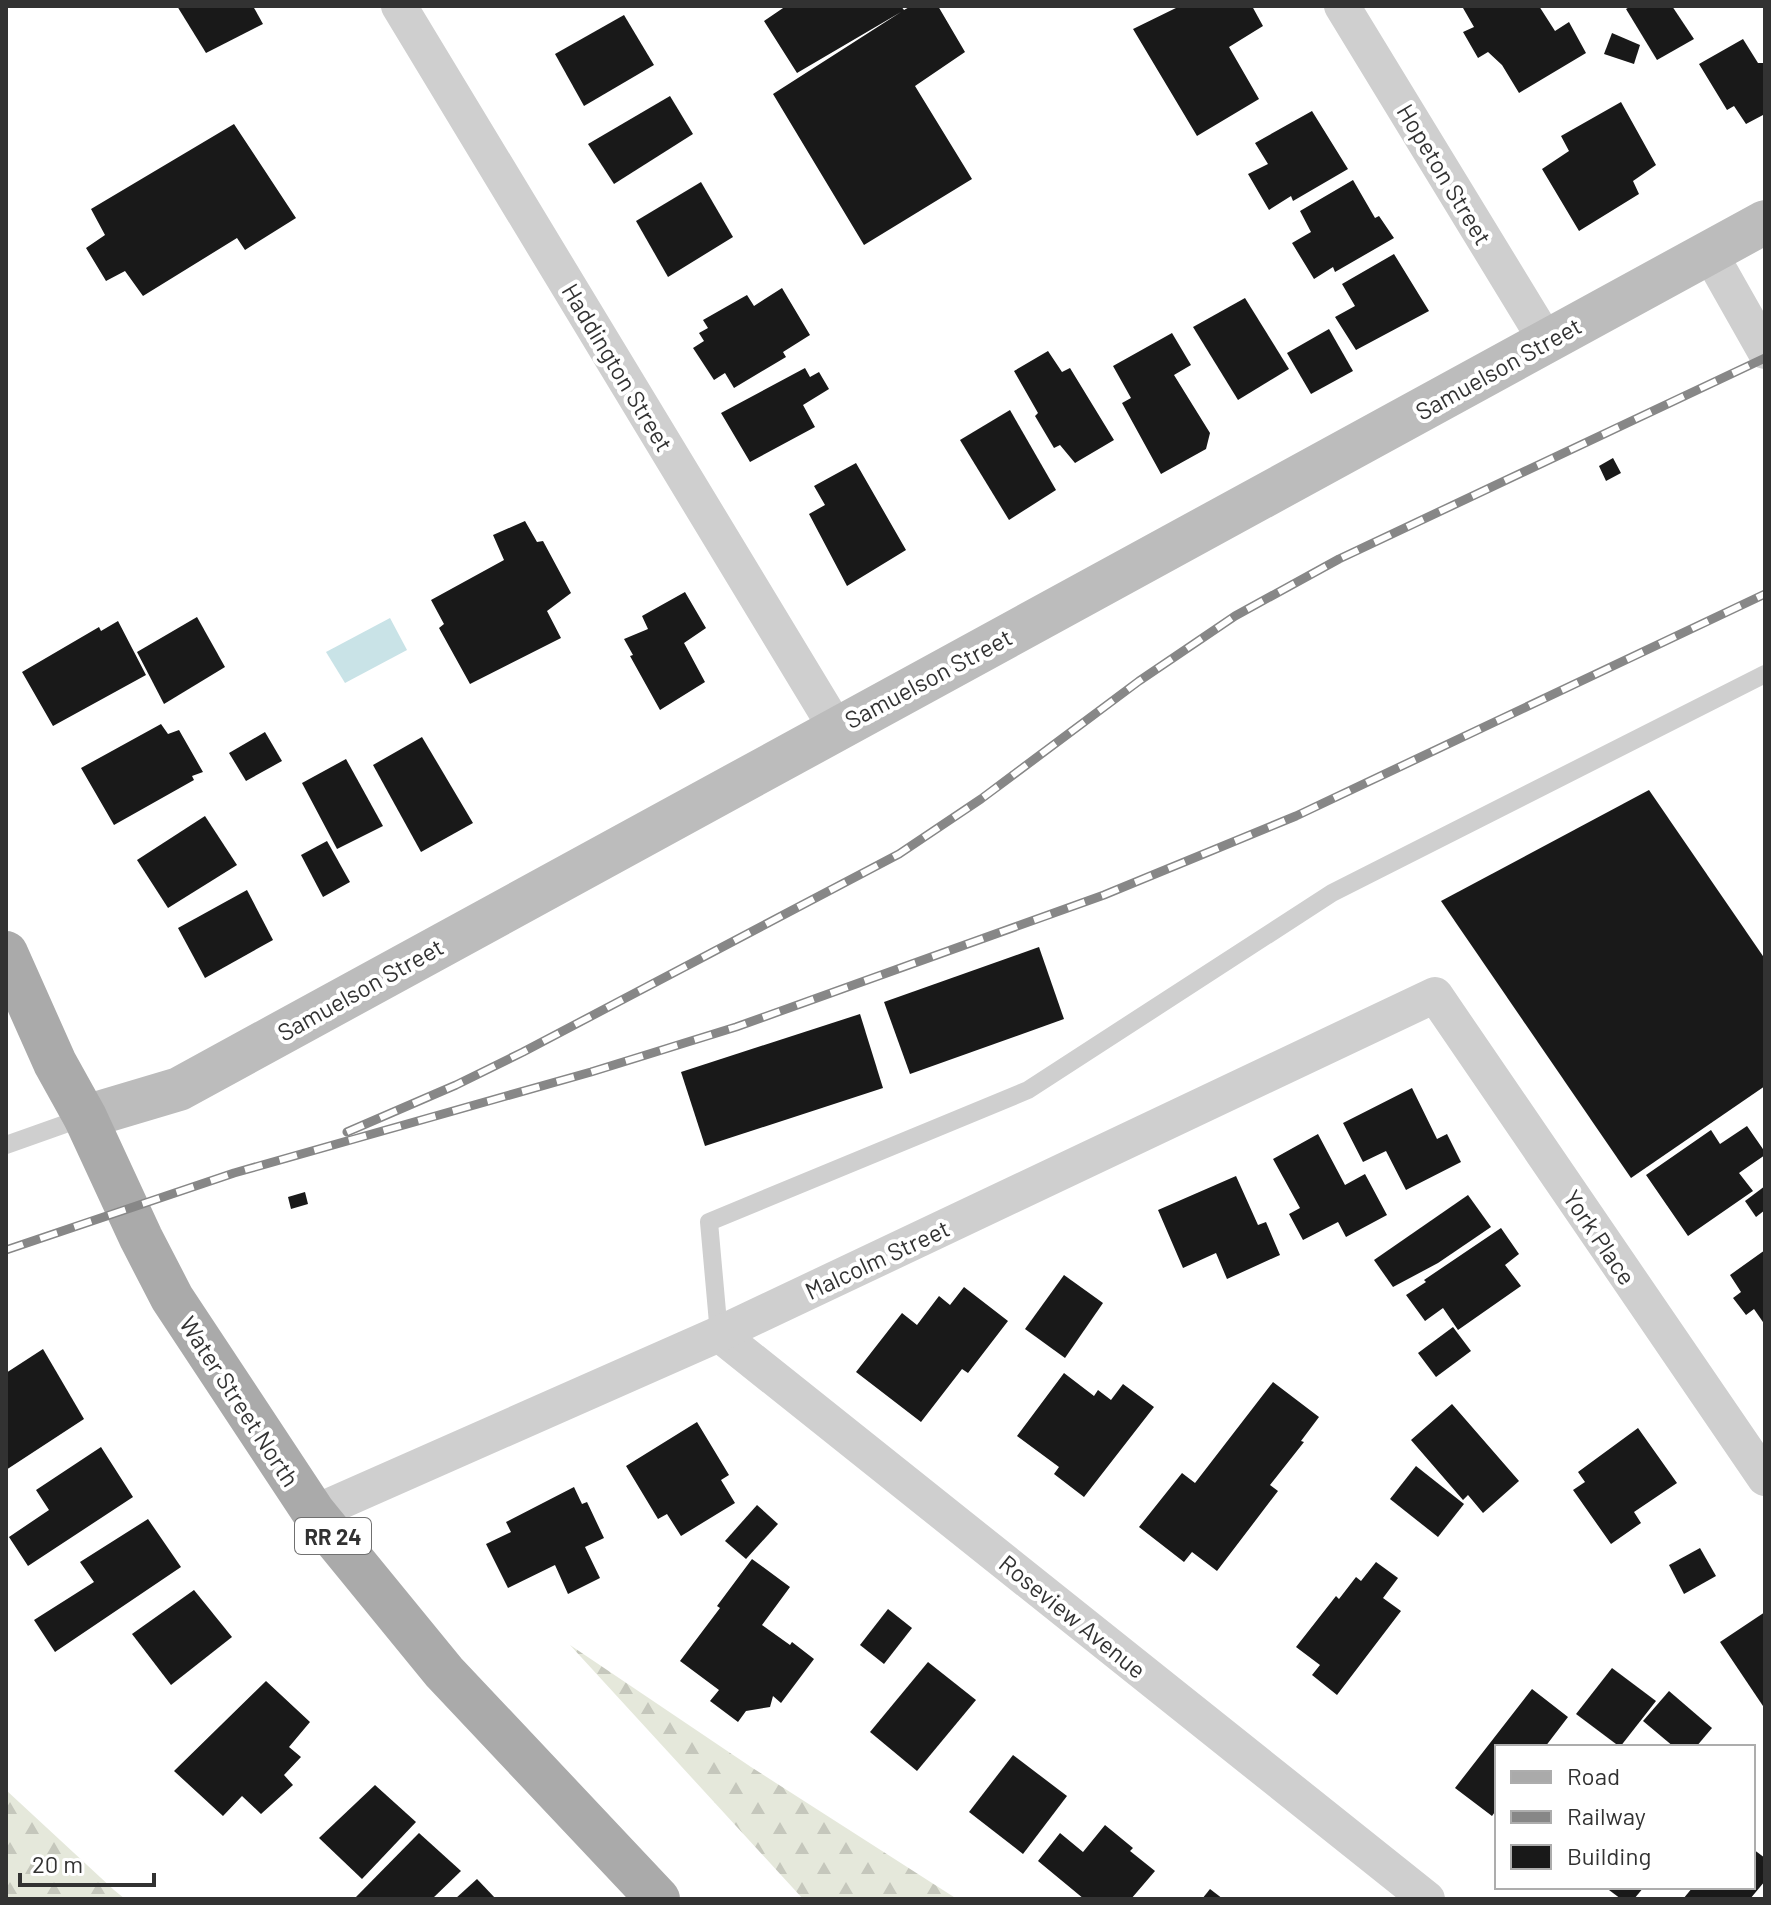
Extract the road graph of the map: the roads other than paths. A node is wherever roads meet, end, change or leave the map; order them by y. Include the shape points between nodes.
1 (399, 6) edge
2 (1342, 6) edge
3 (1765, 222) edge
4 (1709, 252) junction
5 (1547, 342) junction
6 (1765, 351) edge
7 (1765, 674) edge
8 (836, 728) junction
9 (6, 953) edge
10 (1435, 995) joint
11 (85, 1117) junction
12 (6, 1145) edge
13 (719, 1334) junction
14 (1765, 1478) edge
15 (314, 1513) junction
16 (658, 1899) edge
17 (1427, 1899) edge

1 - 8 street, Haddington Street
2 - 5 street, Hopeton Street
3 - 4 street, Samuelson Street
4 - 5 street, Samuelson Street
4 - 6 street
5 - 8 street, Samuelson Street
7 - 13 lane via 1332,893 1028,1090 709,1222
8 - 11 street, Samuelson Street via 179,1089
9 - 11 main road, Water Street North / RR 24
10 - 13 street, Malcolm Street
10 - 14 street, York Place
11 - 12 lane
11 - 15 main road, Water Street North / RR 24 via 172,1298
13 - 15 street, Malcolm Street
13 - 17 street, Roseview Avenue
15 - 16 main road, Water Street North / RR 24 via 444,1672

